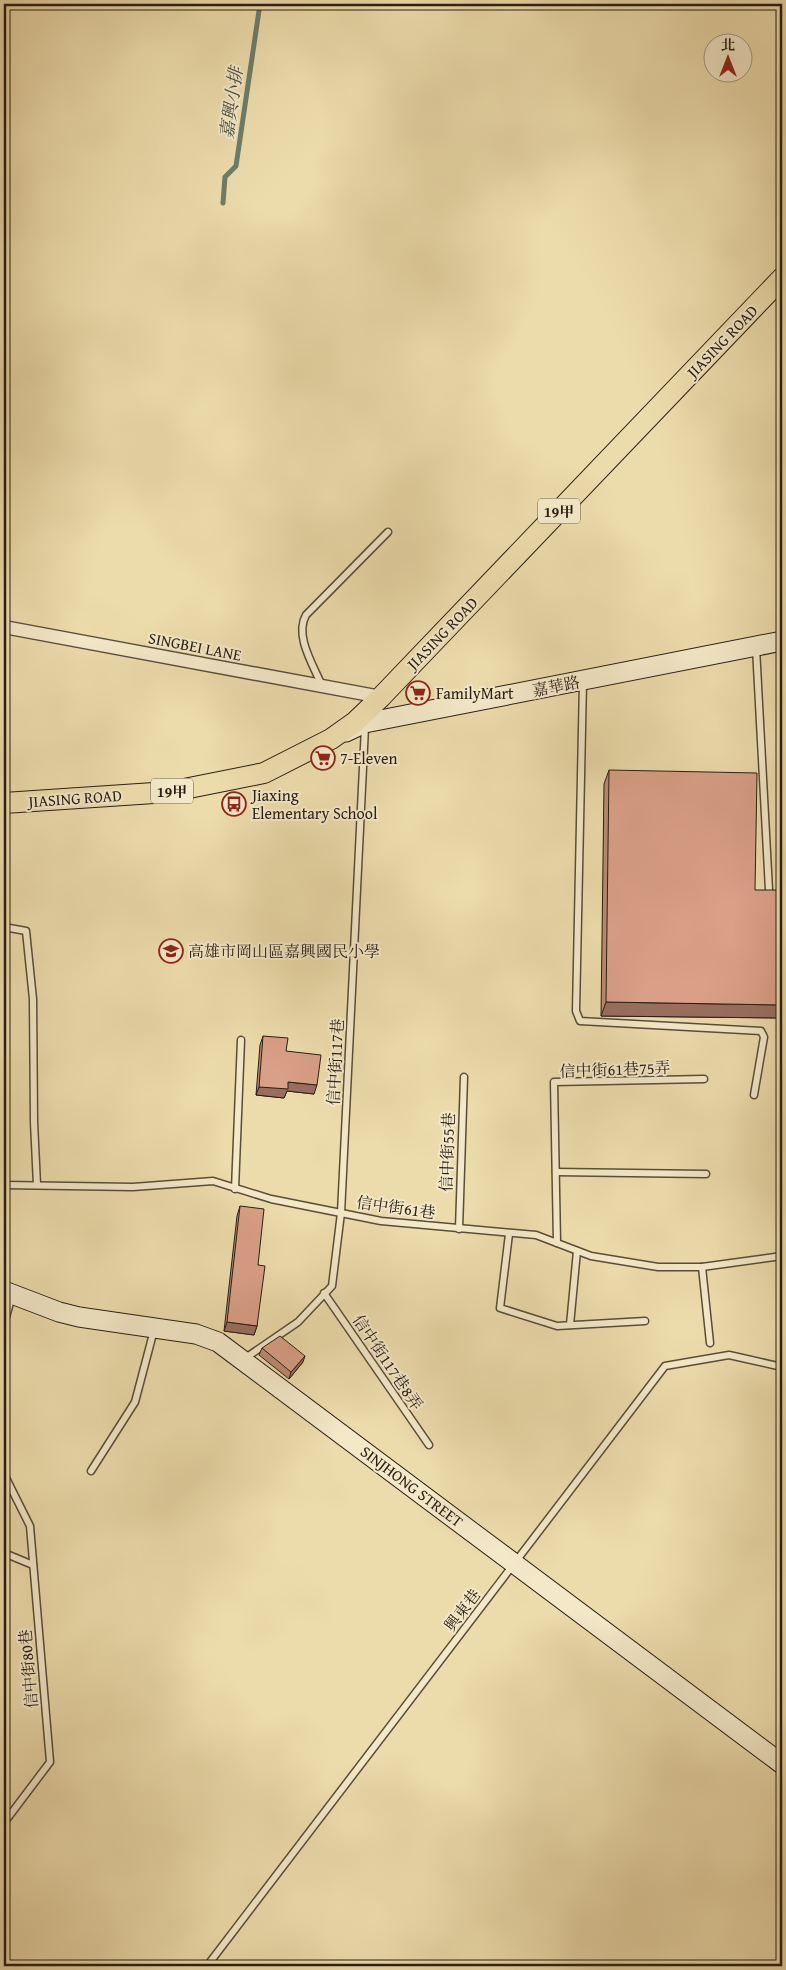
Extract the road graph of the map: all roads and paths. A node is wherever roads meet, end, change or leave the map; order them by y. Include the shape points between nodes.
1 (782, 278) edge
2 (388, 532) dead end
3 (4, 626) edge
4 (782, 641) edge
5 (756, 647) junction
6 (583, 681) junction
7 (322, 686) junction
8 (381, 697) junction
9 (365, 724) junction
10 (331, 738) junction
11 (4, 803) edge
12 (769, 890) edge
13 (4, 927) edge
14 (241, 1040) dead end
15 (464, 1077) dead end
16 (704, 1080) dead end
17 (754, 1094) dead end
18 (556, 1172) junction
19 (706, 1174) dead end
20 (4, 1185) edge
21 (37, 1185) junction
22 (235, 1189) junction
23 (341, 1213) junction
24 (459, 1229) junction
25 (509, 1234) junction
26 (557, 1243) junction
27 (577, 1251) junction
28 (782, 1256) edge
29 (702, 1267) junction
30 (8, 1292) edge
31 (324, 1293) junction
32 (645, 1321) dead end
33 (4, 1324) edge
34 (570, 1325) junction
35 (155, 1327) junction
36 (710, 1343) dead end
37 (243, 1359) junction
38 (782, 1366) edge
39 (429, 1445) dead end
40 (91, 1471) dead end
41 (4, 1474) edge
42 (4, 1553) edge
43 (514, 1564) junction
44 (33, 1565) junction
45 (782, 1764) edge
46 (4, 1823) edge
47 (207, 1966) edge

1 - 8 main road, JIASING ROAD / 19甲
2 - 7 lane via 301,623 301,633
3 - 7 street, SINGBEI LANE
4 - 5 street, 嘉華路
5 - 6 street, 嘉華路
5 - 12 lane
6 - 9 street, 嘉華路
6 - 17 lane via 576,1011 580,1021 761,1031 764,1037
7 - 8 street, SINGBEI LANE
8 - 10 main road, JIASING ROAD / 19甲 via 355,722
9 - 10 street, 嘉華路
9 - 23 lane, 信中街117巷
10 - 11 main road, JIASING ROAD / 19甲 via 264,773 169,792
13 - 21 lane via 26,932 33,999
14 - 22 lane
15 - 24 lane, 信中街55巷
16 - 18 lane, 信中街61巷75弄 via 554,1082
18 - 19 lane
18 - 26 lane, 信中街61巷75弄
20 - 21 lane, 信中街61巷
21 - 22 lane, 信中街61巷 via 133,1188 214,1181
22 - 23 lane, 信中街61巷
23 - 24 lane, 信中街61巷 via 381,1221
23 - 31 lane, 信中街117巷 via 332,1286
24 - 25 lane, 信中街61巷
25 - 26 lane, 信中街61巷 via 536,1235
25 - 34 lane via 500,1308 558,1326
26 - 27 lane, 信中街61巷
27 - 29 lane, 信中街61巷 via 658,1267
27 - 34 lane
28 - 29 lane, 信中街61巷
29 - 36 lane
30 - 33 lane
30 - 35 street, SINJHONG STREET via 59,1312
31 - 37 lane, 信中街117巷 via 298,1322
31 - 39 lane, 信中街117巷8弄
32 - 34 lane
35 - 37 street, SINJHONG STREET via 196,1334 218,1342
35 - 40 lane via 135,1402
37 - 43 street, SINJHONG STREET
38 - 43 lane, 興東巷 via 728,1355 665,1366
41 - 44 lane, 信中街80巷 via 30,1526
42 - 44 lane
43 - 45 street, SINJHONG STREET
43 - 47 lane, 興東巷
44 - 46 lane, 信中街80巷 via 50,1762

